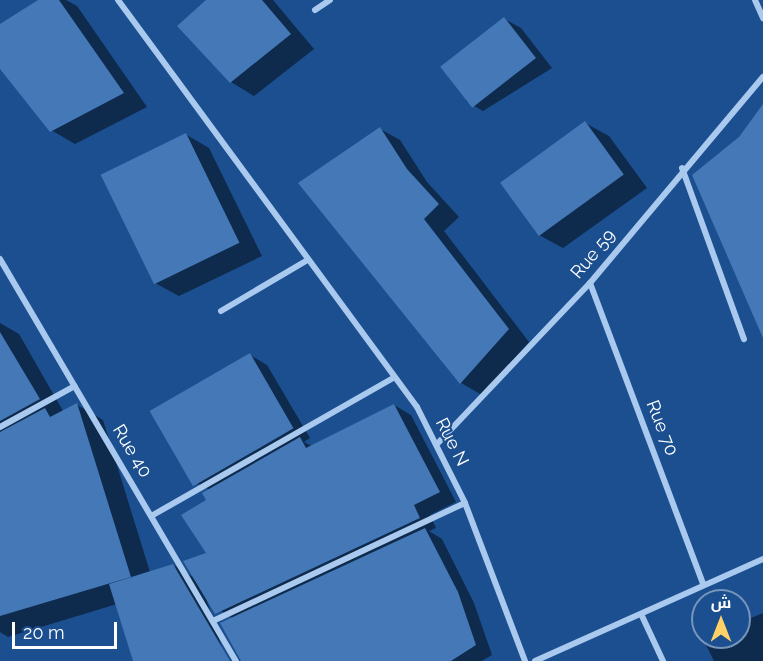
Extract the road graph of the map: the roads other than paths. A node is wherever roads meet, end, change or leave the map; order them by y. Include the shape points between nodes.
1 (118, 0) edge
2 (330, 0) edge
3 (755, 0) edge
4 (315, 10) dead end
5 (763, 18) edge
6 (763, 77) edge
7 (682, 168) junction
8 (0, 259) edge
9 (306, 261) junction
10 (590, 282) junction
11 (221, 311) dead end
12 (744, 339) dead end
13 (393, 378) junction
14 (75, 386) junction
15 (0, 427) edge
16 (438, 443) junction
17 (465, 503) junction
18 (153, 515) junction
19 (763, 559) edge
20 (703, 585) junction
21 (642, 616) junction
22 (215, 620) junction
23 (236, 661) edge
24 (525, 661) edge
25 (535, 661) edge
26 (663, 661) edge

1 - 9 street, Rue N via 200,105
2 - 4 street
3 - 5 street
6 - 7 street, Rue 59
7 - 10 street, Rue 59
7 - 12 street
8 - 14 street, Rue 40
9 - 11 street
9 - 13 street, Rue N
10 - 16 street, Rue 59
10 - 20 street, Rue 70
13 - 16 street, Rue N
13 - 18 street
14 - 15 street
14 - 18 street, Rue 40
16 - 17 street, Rue N
17 - 22 street
17 - 24 street, Rue N
18 - 22 street, Rue 40
19 - 20 street
20 - 21 street
21 - 25 street
21 - 26 street
22 - 23 street, Rue 40

